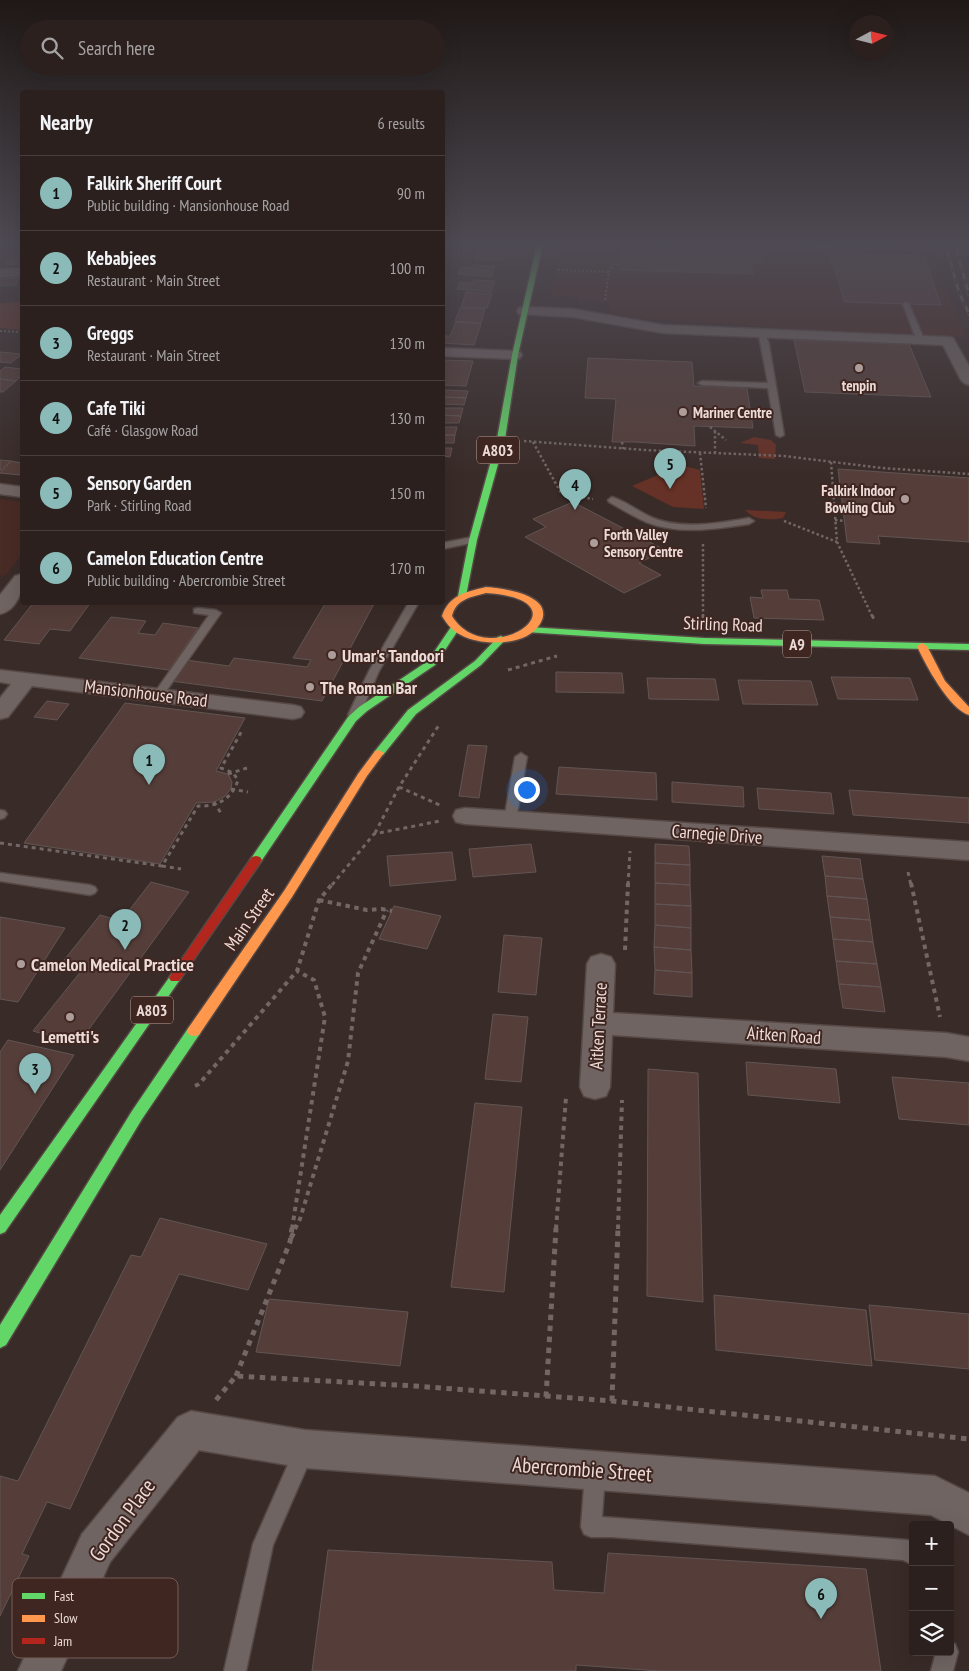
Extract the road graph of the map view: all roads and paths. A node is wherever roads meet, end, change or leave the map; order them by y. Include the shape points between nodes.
1 (522, 322) edge
2 (624, 322) edge
3 (913, 322) edge
4 (0, 330) edge
5 (20, 332) edge
6 (761, 333) junction
7 (920, 339) junction
8 (445, 352) edge
9 (515, 354) junction
10 (969, 380) edge
11 (702, 383) dead end
12 (773, 386) junction
13 (710, 427) dead end
14 (714, 431) junction
15 (780, 435) dead end
16 (501, 439) junction
17 (726, 440) dead end
18 (532, 442) junction
19 (622, 442) dead end
20 (623, 449) junction
21 (715, 453) junction
22 (831, 462) junction
23 (969, 474) edge
24 (0, 489) edge
25 (20, 492) edge
26 (612, 500) joint
27 (749, 520) dead end
28 (835, 520) junction
29 (784, 521) dead end
30 (844, 521) dead end
31 (445, 538) edge
32 (837, 542) junction
33 (445, 546) edge
34 (475, 549) junction
35 (499, 578) dead end
36 (20, 583) edge
37 (512, 592) junction
38 (462, 596) junction
39 (412, 605) edge
40 (535, 606) junction
41 (0, 608) edge
42 (198, 611) dead end
43 (553, 612) dead end
44 (580, 621) dead end
45 (454, 629) junction
46 (529, 630) junction
47 (625, 635) junction
48 (501, 639) junction
49 (886, 646) junction
50 (922, 646) junction
51 (969, 647) edge
52 (560, 655) dead end
53 (504, 671) dead end
54 (0, 676) edge
55 (27, 679) junction
56 (158, 695) junction
57 (0, 712) edge
58 (293, 712) dead end
59 (969, 712) edge
60 (352, 719) junction
61 (442, 720) dead end
62 (244, 727) dead end
63 (521, 756) dead end
64 (247, 768) dead end
65 (233, 773) junction
66 (228, 774) dead end
67 (399, 787) junction
68 (231, 789) dead end
69 (236, 790) junction
70 (248, 792) dead end
71 (215, 803) junction
72 (222, 814) dead end
73 (465, 816) junction
74 (510, 820) junction
75 (631, 828) junction
76 (374, 834) junction
77 (0, 843) edge
78 (903, 847) junction
79 (969, 852) edge
80 (162, 866) junction
81 (182, 869) dead end
82 (0, 877) edge
83 (90, 890) dead end
84 (288, 894) junction
85 (319, 900) junction
86 (601, 964) joint
87 (297, 971) junction
88 (598, 1023) junction
89 (958, 1047) edge
90 (191, 1088) dead end
91 (609, 1091) junction
92 (0, 1227) edge
93 (290, 1242) junction
94 (56, 1246) junction
95 (19, 1286) dead end
96 (0, 1340) edge
97 (236, 1376) junction
98 (546, 1397) junction
99 (612, 1401) junction
100 (191, 1430) junction
101 (969, 1439) edge
102 (305, 1449) junction
103 (595, 1470) junction
104 (969, 1516) edge
105 (909, 1551) edge
106 (82, 1578) edge
107 (946, 1656) edge
108 (45, 1658) edge
109 (39, 1671) edge
110 (235, 1671) edge
111 (942, 1671) edge

1 - 9 main road, A803
2 - 6 street via 663,329
3 - 7 lane
4 - 5 path
6 - 7 street
6 - 12 lane
7 - 10 street via 948,341
8 - 9 street
9 - 16 main road, A803
11 - 12 lane
12 - 15 lane
13 - 14 path
14 - 17 path
14 - 21 path
16 - 18 path
16 - 34 main road, A803
18 - 20 path
18 - 26 path via 561,493
19 - 20 path
20 - 21 path
21 - 22 path
22 - 23 path
22 - 28 path
24 - 25 street
26 - 27 lane via 652,521 724,526
28 - 30 path
28 - 32 path
29 - 32 path
31 - 34 lane
32 - 49 path
33 - 34 lane
34 - 38 main road, A803
35 - 37 main road
36 - 41 street
37 - 38 main road via 486,590
37 - 40 main road
38 - 45 main road via 453,601 446,615
39 - 60 lane, Main Street via 374,671
40 - 43 main road
40 - 46 main road via 538,614 536,623
42 - 56 lane via 216,613
44 - 47 main road, Stirling Road / A9
45 - 48 main road via 474,638
45 - 60 main road, Main Street / A803 via 432,663
46 - 47 main road, Stirling Road / A9
46 - 48 main road
47 - 49 main road, Stirling Road / A9 via 704,641
48 - 84 main road, Main Street / A803 via 478,663 412,712 363,774
49 - 50 main road, Stirling Road / A9
50 - 51 main road, Stirling Road / A9
50 - 59 main road via 941,684
52 - 53 path
54 - 55 street, Mansionhouse Road
55 - 56 street, Mansionhouse Road
55 - 57 street
56 - 58 street, Mansionhouse Road
60 - 92 main road, Main Street / A803 via 215,922
61 - 67 path
62 - 65 path via 220,768
63 - 74 lane
64 - 65 path
65 - 66 path
65 - 69 path via 238,780
67 - 73 path
67 - 76 path
68 - 69 path
69 - 70 path
69 - 71 path via 228,799
71 - 72 path
71 - 80 path via 198,806
73 - 74 street, Carnegie Drive
73 - 76 path
74 - 75 street, Carnegie Drive
75 - 78 street, Carnegie Drive
75 - 86 path via 624,965
76 - 85 path
77 - 80 path
78 - 79 street, Carnegie Drive
78 - 89 path
80 - 81 path
82 - 83 lane
84 - 85 path
84 - 94 main road, Main Street / A803 via 142,1108
85 - 87 path
85 - 93 path via 389,911 358,973 348,1061 300,1219
86 - 88 street, Aitken Terrace
87 - 90 path via 199,1084
87 - 93 path via 314,980 325,1017
88 - 89 street, Aitken Road
88 - 91 street, Aitken Terrace
91 - 98 path via 567,1085
91 - 99 path
93 - 97 path
94 - 95 main road, Main Street / A803
94 - 96 main road, Main Street / A803
97 - 98 path
97 - 100 path
98 - 99 path
99 - 101 path
100 - 102 street, Abercrombie Street
100 - 106 street, Gordon Place via 96,1548
102 - 103 street, Abercrombie Street
102 - 110 lane via 263,1544
103 - 104 street, Abercrombie Street via 935,1496
103 - 105 lane via 591,1527
107 - 111 lane
108 - 109 street, Gordon Place

